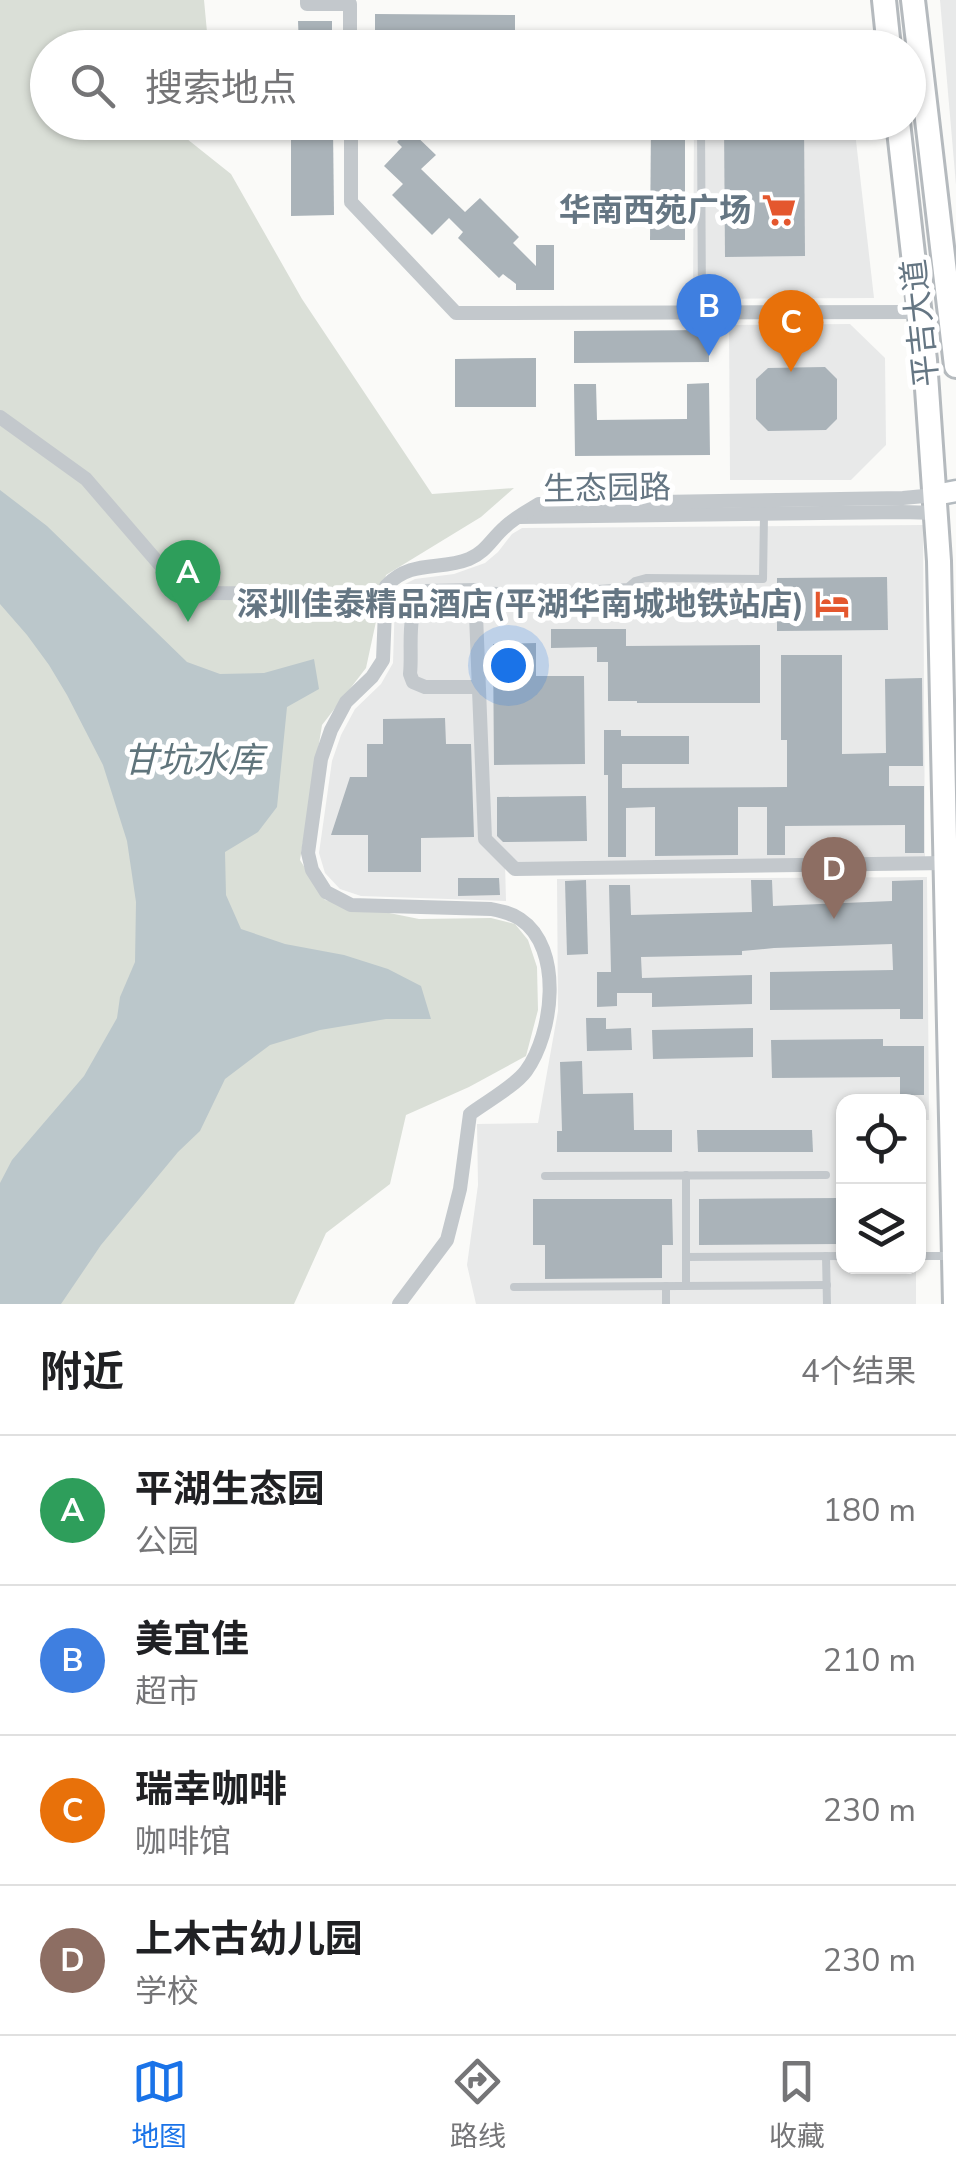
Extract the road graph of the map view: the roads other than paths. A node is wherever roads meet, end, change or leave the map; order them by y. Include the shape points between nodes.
1 (307, 0) edge
2 (884, 0) edge
3 (913, 0) edge
4 (350, 30) edge
5 (887, 30) edge
6 (917, 30) edge
7 (926, 111) edge
8 (350, 140) edge
9 (701, 140) edge
10 (900, 140) edge
11 (702, 312) junction
12 (920, 312) junction
13 (956, 366) edge
14 (0, 417) edge
15 (946, 504) edge
16 (764, 514) junction
17 (518, 517) junction
18 (475, 590) junction
19 (384, 597) junction
20 (478, 687) junction
21 (946, 863) junction
22 (686, 1175) junction
23 (826, 1175) dead end
24 (545, 1176) dead end
25 (826, 1256) junction
26 (836, 1256) edge
27 (926, 1256) edge
28 (954, 1256) edge
29 (686, 1257) junction
30 (514, 1286) dead end
31 (666, 1286) junction
32 (686, 1286) junction
33 (827, 1286) junction
34 (399, 1304) edge
35 (666, 1304) edge
36 (827, 1304) edge
37 (955, 1304) edge

1 - 4 street via 350,4
2 - 5 main road
3 - 6 main road, 平吉大道
7 - 13 main road, 平吉大道
8 - 11 street via 351,202 456,313
9 - 11 lane
10 - 12 main road, 平吉大道
11 - 12 street
12 - 15 main road, 平吉大道
14 - 19 street via 86,478 167,573 203,593
15 - 16 street, 生态园路 via 902,512
15 - 17 street, 生态园路 via 902,498 539,504
15 - 21 main road, 平吉大道
16 - 17 street, 生态园路
16 - 18 lane via 763,579 646,578 628,588 540,593
17 - 19 street via 479,554 412,569 386,586
18 - 20 street
18 - 20 street via 420,595 410,674 425,687
19 - 34 street via 382,660 346,702 321,759 308,852 312,870 326,892 351,906 505,912 518,918 539,939 550,1003 524,1074 470,1114 447,1240
20 - 21 street via 485,838 515,869
21 - 28 main road, 平吉大道
22 - 23 lane
22 - 24 lane
22 - 29 lane
25 - 26 lane
25 - 29 lane
25 - 33 lane
27 - 28 lane
28 - 37 main road, 平吉大道
29 - 32 lane
30 - 31 lane
31 - 32 lane
31 - 35 lane
32 - 33 lane
33 - 36 lane

